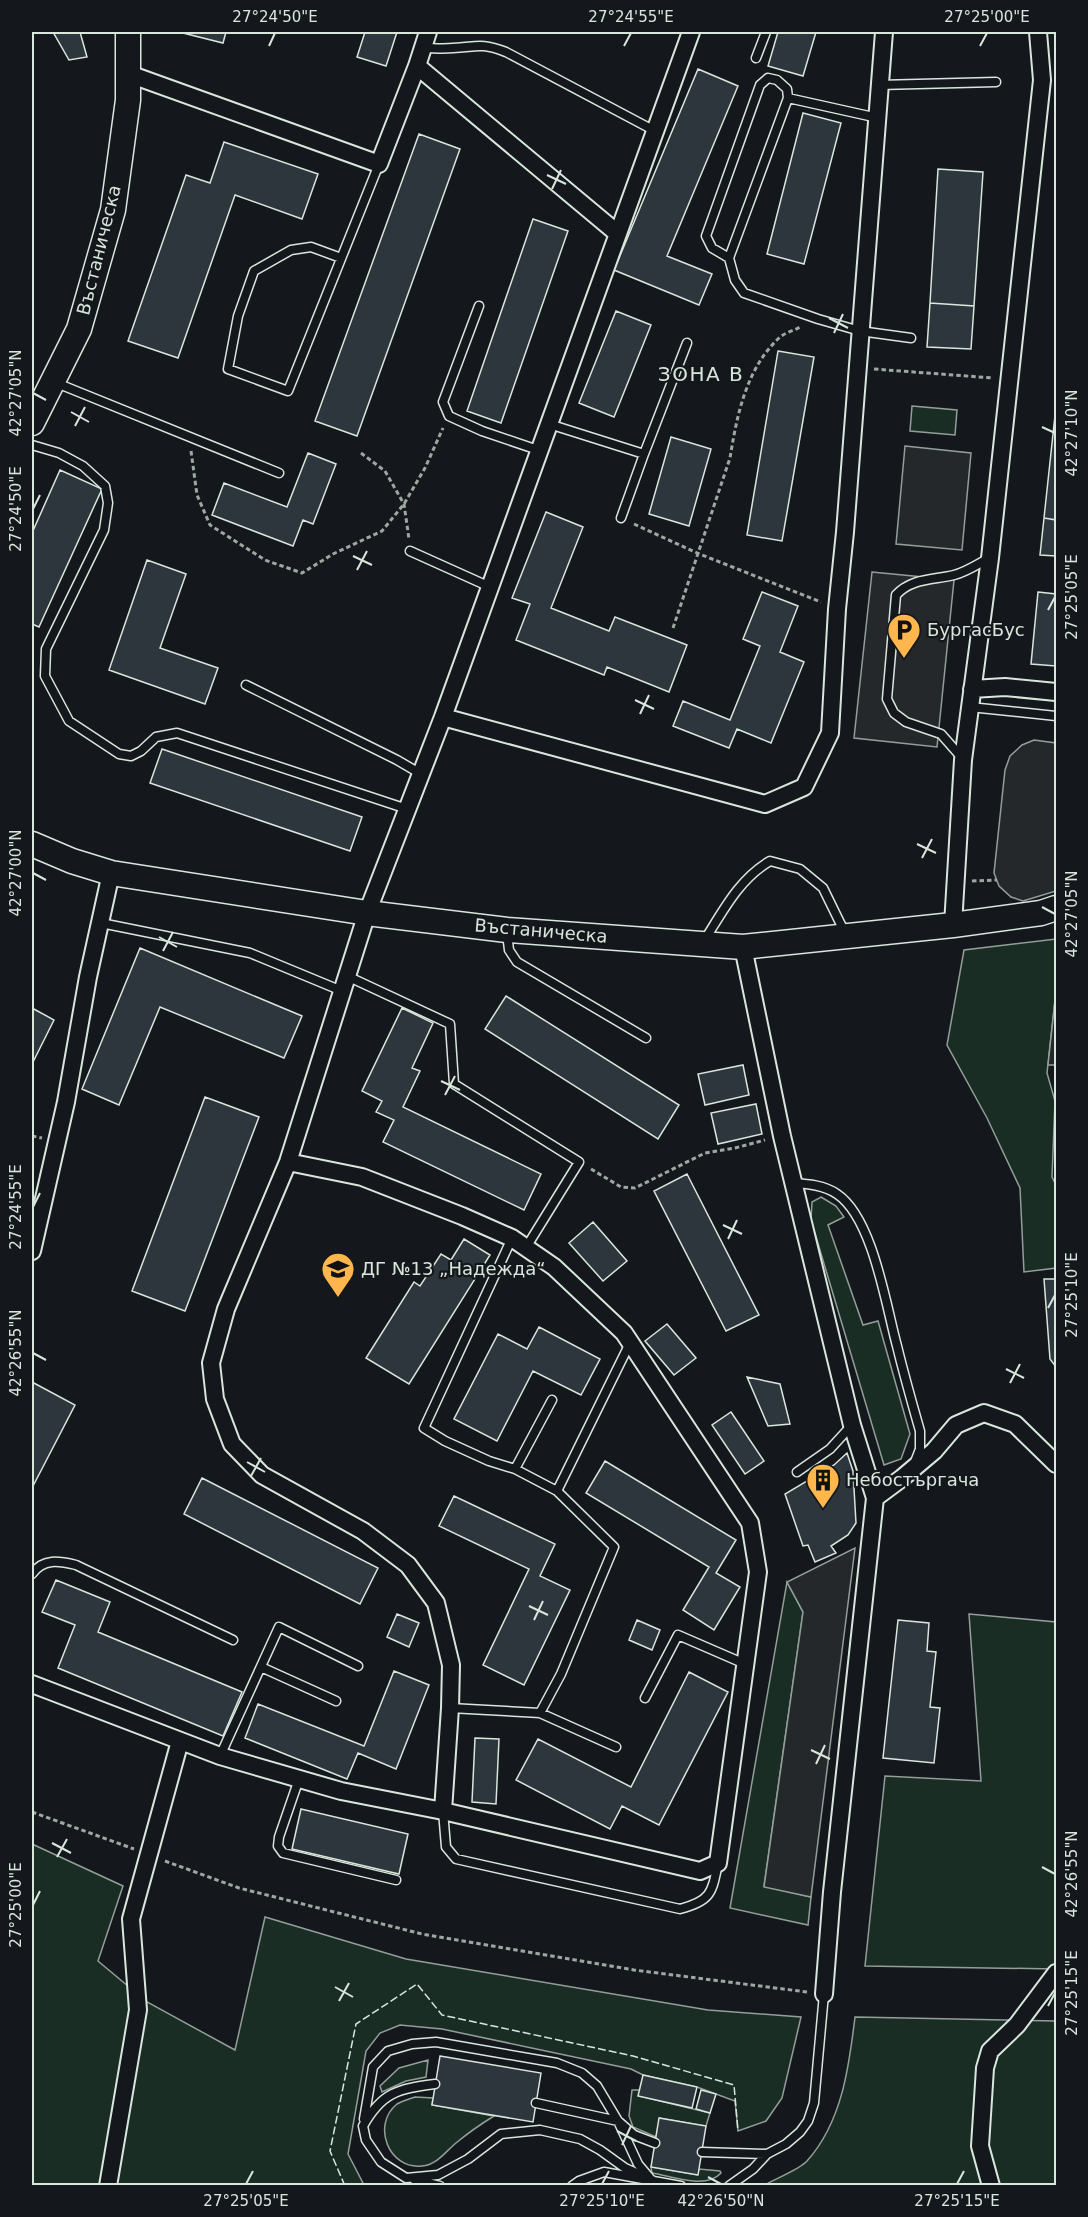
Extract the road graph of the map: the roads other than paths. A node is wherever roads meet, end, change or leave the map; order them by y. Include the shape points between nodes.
1 (128, 32) edge
2 (428, 32) edge
3 (691, 32) edge
4 (766, 32) edge
5 (884, 32) edge
6 (1038, 32) edge
7 (423, 48) junction
8 (756, 58) dead end
9 (417, 66) junction
10 (129, 74) junction
11 (996, 82) dead end
12 (879, 85) junction
13 (788, 98) junction
14 (878, 118) junction
15 (655, 131) junction
16 (379, 164) junction
17 (617, 233) junction
18 (341, 258) junction
19 (729, 258) junction
20 (479, 306) dead end
21 (860, 331) junction
22 (911, 338) dead end
23 (687, 342) dead end
24 (53, 381) junction
25 (32, 423) edge
26 (549, 424) junction
27 (32, 445) edge
28 (538, 450) junction
29 (644, 454) junction
30 (279, 473) dead end
31 (621, 518) road end
32 (410, 551) road end
33 (990, 558) junction
34 (490, 587) junction
35 (246, 685) dead end
36 (972, 689) junction
37 (1056, 692) edge
38 (970, 706) junction
39 (1056, 716) edge
40 (443, 717) junction
41 (963, 760) junction
42 (421, 774) junction
43 (407, 809) junction
44 (32, 844) edge
45 (111, 873) junction
46 (1056, 908) edge
47 (367, 913) junction
48 (101, 923) junction
49 (953, 925) junction
50 (507, 930) junction
51 (847, 936) junction
52 (703, 944) junction
53 (743, 947) junction
54 (344, 984) junction
55 (646, 1038) dead end
56 (288, 1162) junction
57 (793, 1183) junction
58 (519, 1242) junction
59 (32, 1251) edge
60 (630, 1343) junction
61 (552, 1400) dead end
62 (852, 1425) junction
63 (1056, 1464) edge
64 (913, 1468) junction
65 (514, 1469) junction
66 (797, 1472) dead end
67 (556, 1491) junction
68 (875, 1498) junction
69 (32, 1574) edge
70 (234, 1640) dead end
71 (746, 1664) junction
72 (358, 1666) dead end
73 (261, 1667) junction
74 (32, 1684) edge
75 (645, 1698) dead end
76 (336, 1701) dead end
77 (450, 1708) junction
78 (540, 1713) junction
79 (180, 1741) junction
80 (616, 1748) dead end
81 (220, 1756) junction
82 (299, 1779) junction
83 (443, 1811) junction
84 (718, 1863) junction
85 (396, 1880) dead end
86 (1056, 1973) edge
87 (824, 1994) joint
88 (435, 2084) dead end
89 (536, 2103) dead end
90 (618, 2121) junction
91 (363, 2126) junction
92 (655, 2143) dead end
93 (702, 2152) dead end
94 (767, 2154) junction
95 (406, 2178) junction
96 (652, 2180) junction
97 (108, 2186) edge
98 (440, 2186) edge
99 (572, 2186) edge
100 (681, 2186) edge
101 (729, 2186) edge
102 (991, 2186) edge

1 - 10 main road, Въстаническа
2 - 7 street
3 - 15 street
4 - 8 lane
5 - 12 street
6 - 33 street via 1042,80
7 - 9 street
7 - 15 lane via 492,46
9 - 16 street
9 - 17 street
10 - 16 street
10 - 24 main road, Въстаническа via 112,210 79,329
11 - 12 lane
12 - 14 street
13 - 14 lane
13 - 19 lane
13 - 19 lane via 788,89 777,80 768,78 760,85 706,236 712,248
14 - 21 street
15 - 17 street
16 - 18 lane
17 - 26 street
18 - 18 lane via 311,247 291,250 254,271 238,316 228,369 288,391
19 - 21 lane via 735,280 744,293
20 - 28 lane via 443,402 449,416
21 - 22 lane
21 - 40 street via 830,733 804,787 765,804
23 - 29 lane
24 - 25 main road, Въстаническа
24 - 30 lane
26 - 28 street
26 - 29 lane
27 - 43 lane via 83,466 105,486 108,503 104,530 46,649 45,676 69,721 119,754 131,756 156,737 177,733
28 - 34 street
29 - 31 lane
32 - 34 lane
33 - 36 street
33 - 41 lane via 957,574 904,586 897,595 887,699 894,713 906,722 941,734
34 - 40 street
35 - 42 lane
36 - 37 street via 1005,687
36 - 38 street
38 - 39 lane
38 - 41 street
40 - 42 street
41 - 49 street
42 - 43 street
43 - 47 street
44 - 45 main road, Въстаническа
45 - 47 main road, Въстаническа
45 - 48 street
46 - 49 main road, Въстаническа
47 - 50 main road, Въстаническа
47 - 54 street
48 - 54 lane via 250,953
48 - 59 street
49 - 51 main road, Въстаническа
50 - 52 main road, Въстаническа
50 - 55 lane via 509,950 518,962
51 - 52 lane via 823,888 801,869 770,861 754,870 735,893
51 - 53 main road, Въстаническа
52 - 53 main road, Въстаническа
53 - 57 street
54 - 56 street
54 - 58 lane via 450,1024 454,1084 579,1162
56 - 58 street via 362,1177
56 - 77 street via 226,1309 211,1363 215,1400 232,1444 262,1475 363,1531 408,1564 436,1603 451,1665
57 - 62 street
57 - 64 lane via 817,1185 837,1194 853,1209 863,1230 877,1268 920,1431 920,1449
58 - 60 street via 570,1281
58 - 65 lane via 424,1428 445,1442
60 - 67 lane
60 - 71 street via 750,1523 758,1572
61 - 65 lane
62 - 66 lane via 830,1449
62 - 68 street
63 - 64 street via 1015,1424 984,1413 956,1425
64 - 68 street
65 - 67 lane
67 - 78 lane via 614,1547 561,1674
68 - 87 street
69 - 70 lane via 47,1562 76,1565
71 - 75 lane via 678,1635
71 - 84 street
72 - 73 lane via 279,1627
73 - 76 lane
73 - 81 lane
74 - 79 street
77 - 78 lane
77 - 83 street
78 - 80 lane
79 - 81 street
79 - 97 street via 131,1919 138,2010
81 - 82 street
82 - 83 street
82 - 85 lane via 279,1838 278,1846 283,1853
83 - 84 street via 700,1871
83 - 84 lane via 446,1847 456,1859 680,1909 697,1904 712,1891
86 - 102 street via 1017,2025 990,2051 985,2068 980,2146
87 - 94 lane via 814,2103 808,2121 786,2144
88 - 91 lane via 402,2088 373,2106
89 - 90 lane
90 - 91 lane via 597,2086 582,2073 557,2063 436,2042 388,2051 373,2067
90 - 92 lane via 634,2135
90 - 96 lane via 638,2164
91 - 95 lane via 366,2140 381,2162
93 - 94 lane
94 - 101 lane
95 - 96 lane via 438,2175 501,2134 540,2130 580,2139
95 - 98 lane
96 - 99 lane via 604,2172
96 - 100 lane

